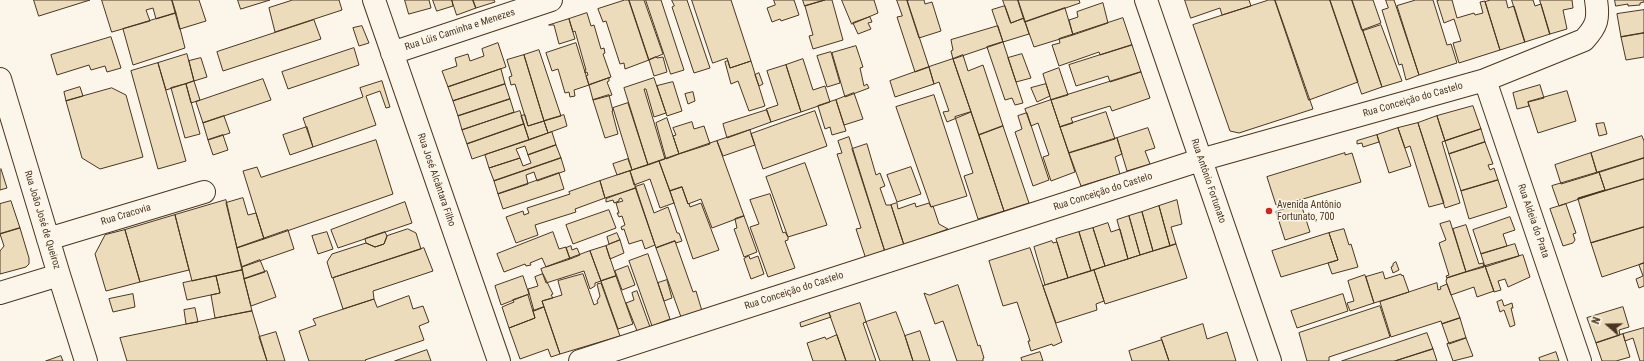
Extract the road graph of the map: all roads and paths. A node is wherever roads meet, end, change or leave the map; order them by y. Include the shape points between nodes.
1 (374, 0) edge
2 (551, 0) edge
3 (1146, 0) edge
4 (1596, 0) edge
5 (392, 53) junction
6 (0, 79) edge
7 (1485, 80) junction
8 (1200, 160) junction
9 (204, 192) dead end
10 (48, 239) junction
11 (59, 275) junction
12 (0, 293) edge
13 (86, 361) edge
14 (499, 361) edge
15 (580, 361) edge
16 (1270, 361) edge
17 (1580, 361) edge

1 - 5 street, Rua José Alcântara Filho
2 - 5 street, Rua Lúis Caminha e Menezes
3 - 8 street, Rua Antônio Fortunato
4 - 7 street, Rua Conceição do Castelo via 1598,13 1594,29 1584,40
5 - 14 street, Rua José Alcântara Filho
6 - 10 street, Rua João José de Queiroz
7 - 8 street, Rua Conceição do Castelo
7 - 17 street, Rua Aldeia do Prata
8 - 15 street, Rua Conceição do Castelo
8 - 16 street, Rua Antônio Fortunato
9 - 10 street, Rua Cracovia
10 - 11 street, Rua João José de Queiroz
11 - 12 street
11 - 13 street, Rua João José de Queiroz

